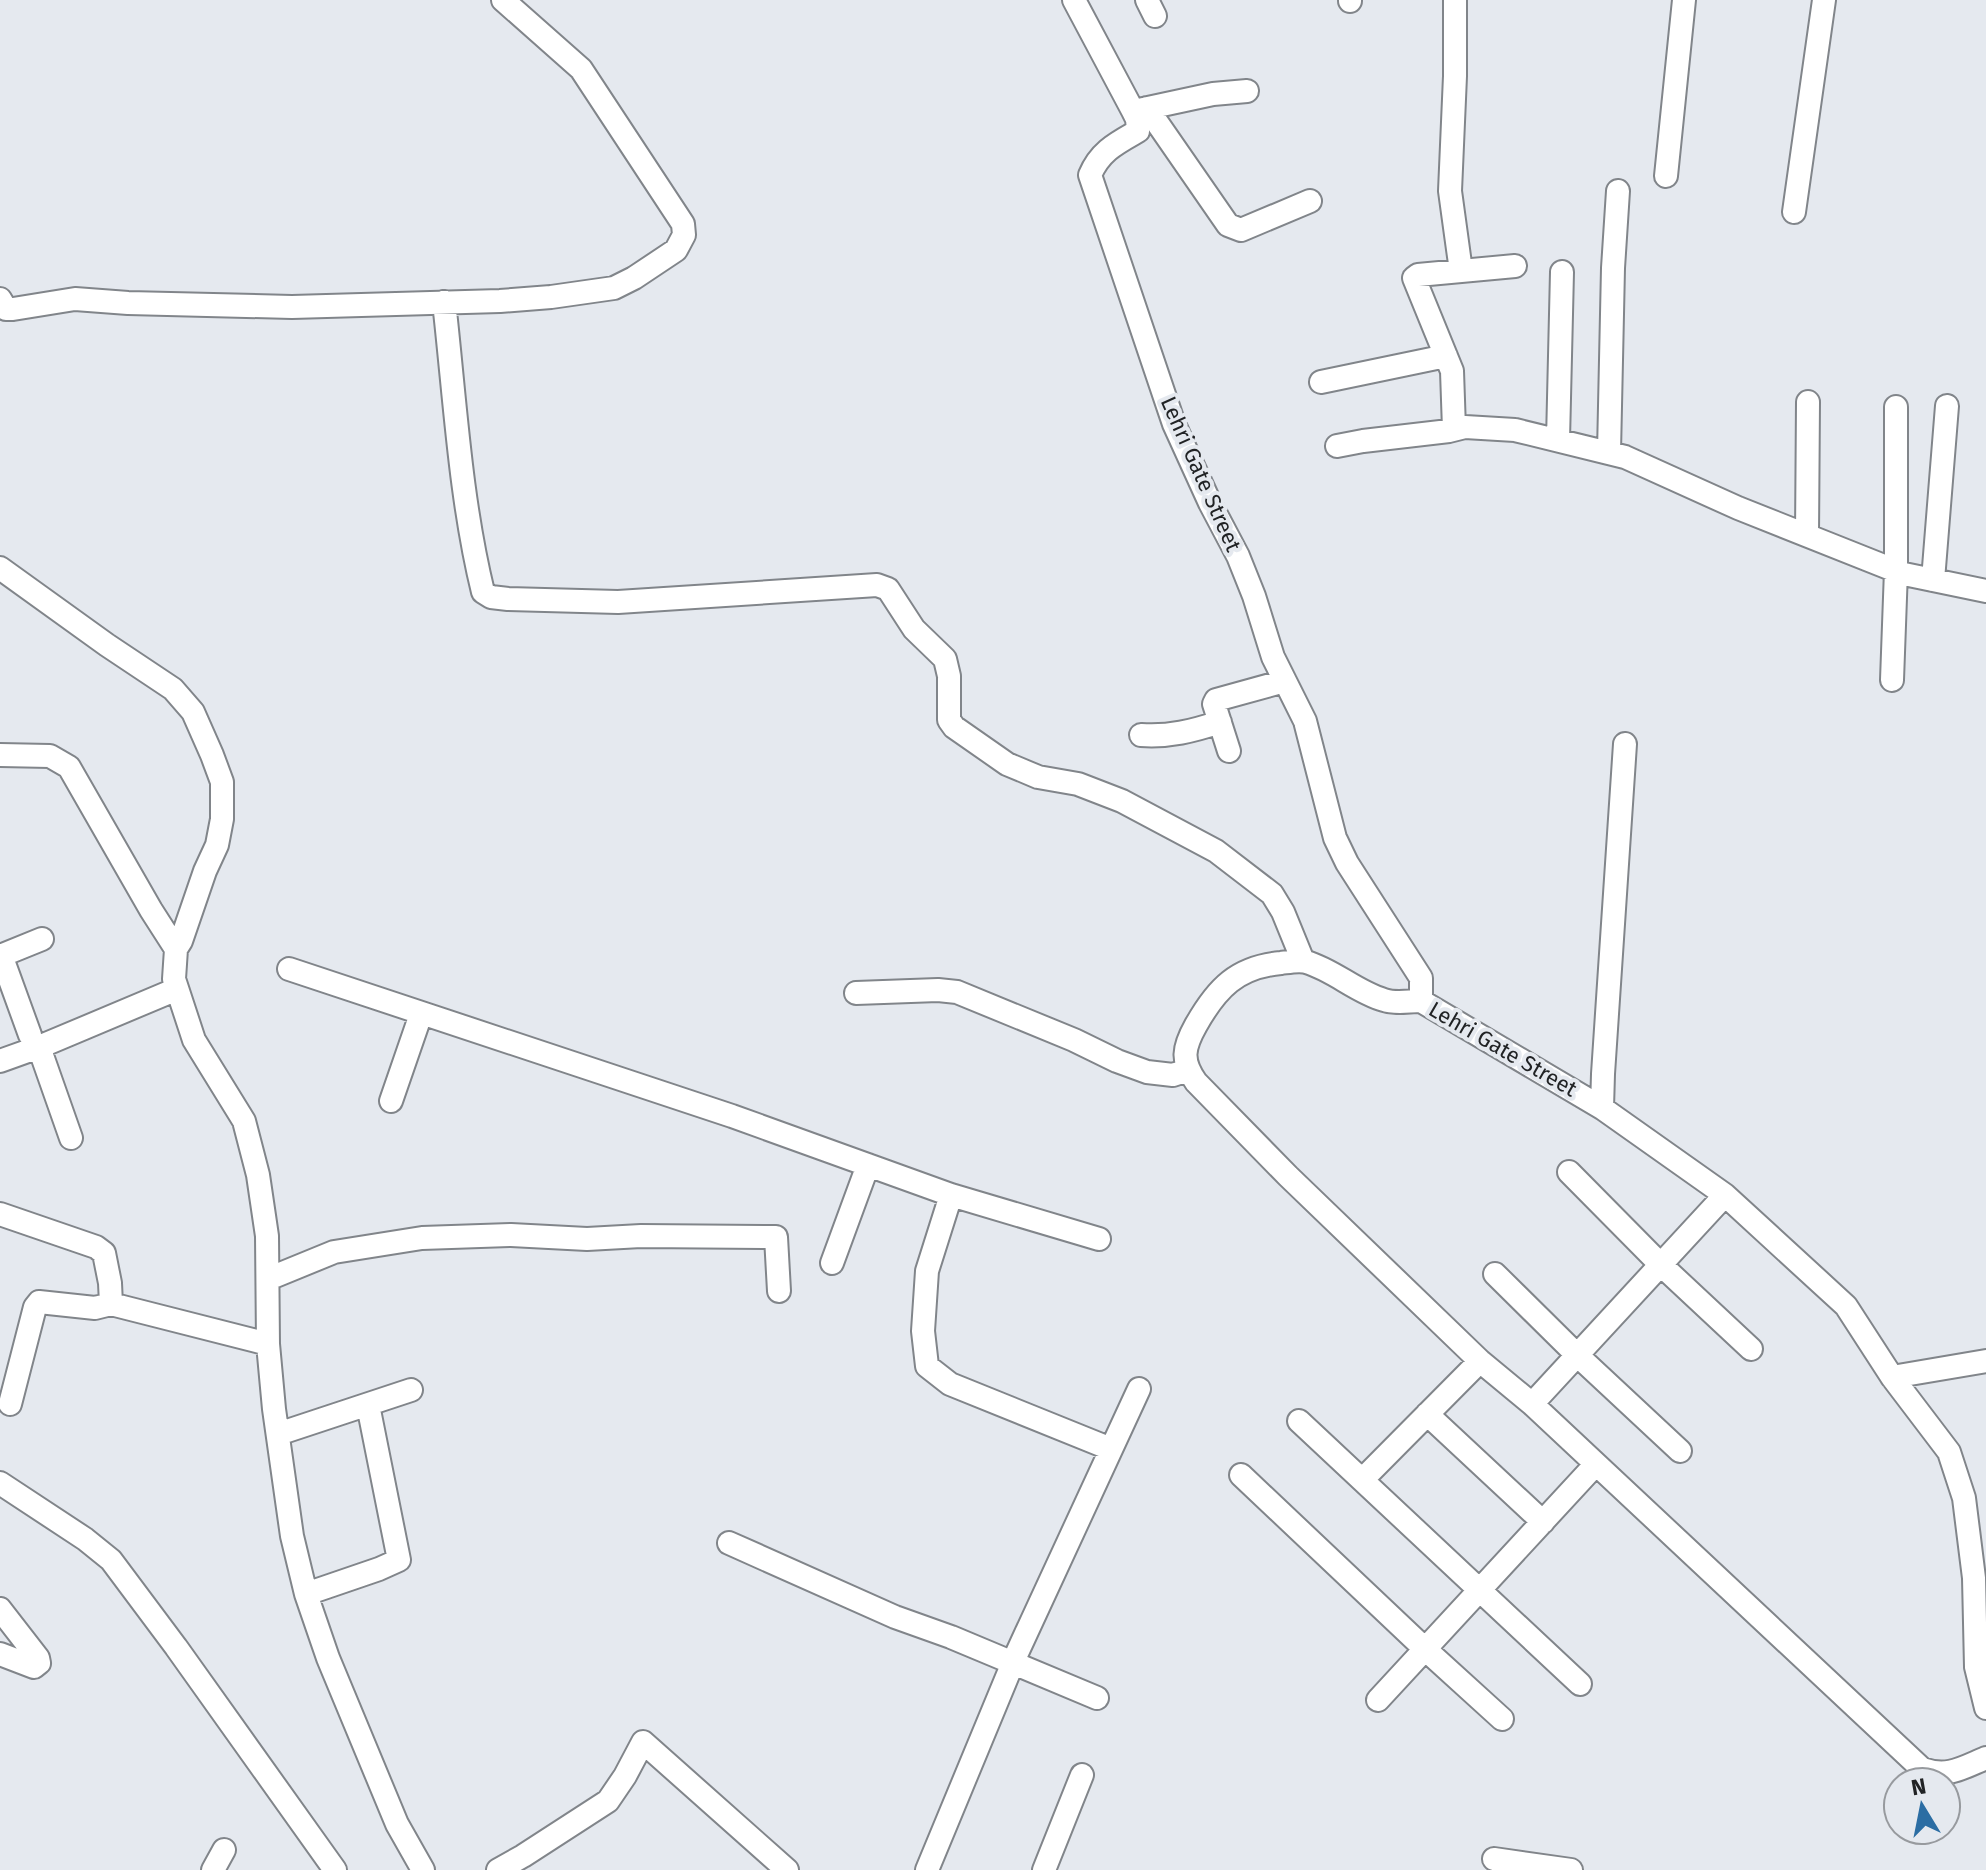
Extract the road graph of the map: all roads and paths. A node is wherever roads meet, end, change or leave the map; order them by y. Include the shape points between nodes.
1 (503, 0) edge
2 (1074, 0) edge
3 (1455, 0) edge
4 (1684, 0) edge
5 (1824, 0) edge
6 (1247, 91) dead end
7 (1140, 110) junction
8 (1666, 176) dead end
9 (1618, 191) dead end
10 (1310, 201) dead end
11 (1794, 212) dead end
12 (1515, 266) dead end
13 (1461, 271) junction
14 (1562, 272) dead end
15 (0, 299) edge
16 (444, 302) junction
17 (1446, 356) junction
18 (1321, 382) dead end
19 (1808, 402) dead end
20 (1947, 406) dead end
21 (1896, 407) dead end
22 (1454, 429) junction
23 (1558, 440) junction
24 (1337, 446) dead end
25 (1609, 452) junction
26 (1807, 535) junction
27 (0, 568) edge
28 (1896, 570) junction
29 (1933, 580) junction
30 (1986, 591) edge
31 (1892, 680) dead end
32 (1285, 681) junction
33 (1220, 722) junction
34 (1141, 735) dead end
35 (1625, 744) dead end
36 (1229, 751) dead end
37 (0, 755) edge
38 (42, 939) dead end
39 (176, 949) junction
40 (0, 955) edge
41 (1303, 961) junction
42 (289, 969) dead end
43 (177, 989) junction
44 (856, 993) dead end
45 (1421, 1001) junction
46 (421, 1014) junction
47 (34, 1041) junction
48 (0, 1061) edge
49 (1188, 1070) junction
50 (391, 1101) dead end
51 (1602, 1108) junction
52 (71, 1138) dead end
53 (868, 1165) junction
54 (1569, 1172) dead end
55 (951, 1195) junction
56 (1725, 1195) junction
57 (0, 1214) edge
58 (1099, 1239) dead end
59 (832, 1263) dead end
60 (1660, 1264) junction
61 (1495, 1274) dead end
62 (268, 1279) junction
63 (779, 1291) dead end
64 (111, 1304) junction
65 (268, 1344) junction
66 (1751, 1349) dead end
67 (1577, 1355) junction
68 (1480, 1361) junction
69 (1986, 1361) edge
70 (1892, 1377) junction
71 (1139, 1389) dead end
72 (411, 1390) dead end
73 (10, 1404) dead end
74 (1532, 1404) junction
75 (368, 1405) junction
76 (1427, 1414) junction
77 (1299, 1421) dead end
78 (278, 1434) junction
79 (1111, 1449) junction
80 (1680, 1451) dead end
81 (1596, 1464) junction
82 (1241, 1475) dead end
83 (1363, 1479) junction
84 (0, 1483) edge
85 (1543, 1522) junction
86 (729, 1543) dead end
87 (1980, 1577) edge
88 (1480, 1590) junction
89 (306, 1594) junction
90 (0, 1609) edge
91 (1425, 1649) junction
92 (0, 1654) edge
93 (1013, 1662) junction
94 (1580, 1684) dead end
95 (1097, 1698) dead end
96 (1378, 1700) dead end
97 (1986, 1708) edge
98 (1502, 1719) dead end
99 (1986, 1758) edge
100 (1082, 1775) dead end
101 (224, 1850) dead end
102 (1494, 1859) dead end
103 (213, 1870) edge
104 (335, 1870) edge
105 (423, 1870) edge
106 (498, 1870) edge
107 (787, 1870) edge
108 (927, 1870) edge
109 (1044, 1870) edge
110 (1571, 1870) edge

1 - 16 street via 581,69 683,224 684,235 676,250 614,288
2 - 7 street
3 - 13 street via 1450,191
4 - 8 street
5 - 11 street
6 - 7 street
7 - 10 street via 1228,225 1241,230
7 - 32 street, Lehri Gate Street via 1138,131 1106,151 1090,175 1174,424 1238,556
9 - 25 street
12 - 13 street
13 - 17 street via 1414,278
14 - 23 street
15 - 16 street via 6,309 75,299 292,307
16 - 41 street via 459,444 483,592 508,599 618,602 846,586 888,589 914,629 945,659 949,720 954,727 1007,764 1122,801 1216,851 1272,894
17 - 18 street
17 - 22 street via 1452,371
19 - 26 street
20 - 29 street
21 - 28 street
22 - 23 street via 1515,430
22 - 24 street
23 - 25 street
25 - 26 street
26 - 28 street
27 - 39 street via 173,689 193,712 222,782 222,819
28 - 29 street
28 - 31 street
29 - 30 street
32 - 33 street via 1216,700
32 - 45 street, Lehri Gate Street via 1305,721 1335,838 1421,978
33 - 34 street via 1163,736
33 - 36 street
35 - 51 street
37 - 39 street via 50,756 69,767
38 - 40 street
39 - 43 street
40 - 47 street
41 - 45 street via 1387,1002
41 - 49 street via 1262,965 1229,981 1193,1029 1184,1054
42 - 46 street
43 - 47 street
43 - 62 street via 194,1040 244,1121 267,1236
44 - 49 street via 957,992 1147,1072 1173,1075
45 - 51 street, Lehri Gate Street
46 - 50 street
46 - 53 street
47 - 48 street
47 - 52 street
49 - 68 street via 1288,1176
51 - 56 street, Lehri Gate Street
53 - 55 street
53 - 59 street
54 - 60 street
55 - 58 street
55 - 79 street via 927,1271 927,1366 950,1384
56 - 60 street
56 - 70 street, Lehri Gate Street via 1846,1306
57 - 64 street via 104,1253
60 - 66 street
60 - 67 street
61 - 67 street
62 - 63 street via 334,1252 422,1238 776,1237
62 - 65 street
64 - 65 street
64 - 73 street via 95,1308 39,1302
65 - 78 street
67 - 74 street
67 - 80 street
68 - 74 street
68 - 76 street
69 - 70 street
70 - 87 street, Lehri Gate Street via 1949,1452
71 - 79 street
72 - 75 street
74 - 81 street
75 - 78 street
75 - 89 street via 400,1558
76 - 83 street
76 - 85 street
77 - 83 street
78 - 89 street
79 - 93 street
81 - 85 street
81 - 99 street via 1922,1769 1938,1775
82 - 91 street
83 - 88 street
84 - 104 street via 111,1560
85 - 88 street
86 - 93 street via 895,1617
87 - 97 street, Lehri Gate Street via 1976,1667
88 - 91 street
88 - 94 street
89 - 105 street via 397,1824
90 - 92 street via 39,1663 34,1667
91 - 96 street
91 - 98 street
93 - 95 street
93 - 108 street
100 - 109 street
101 - 103 street
102 - 110 street
106 - 107 street via 608,1801 643,1742

